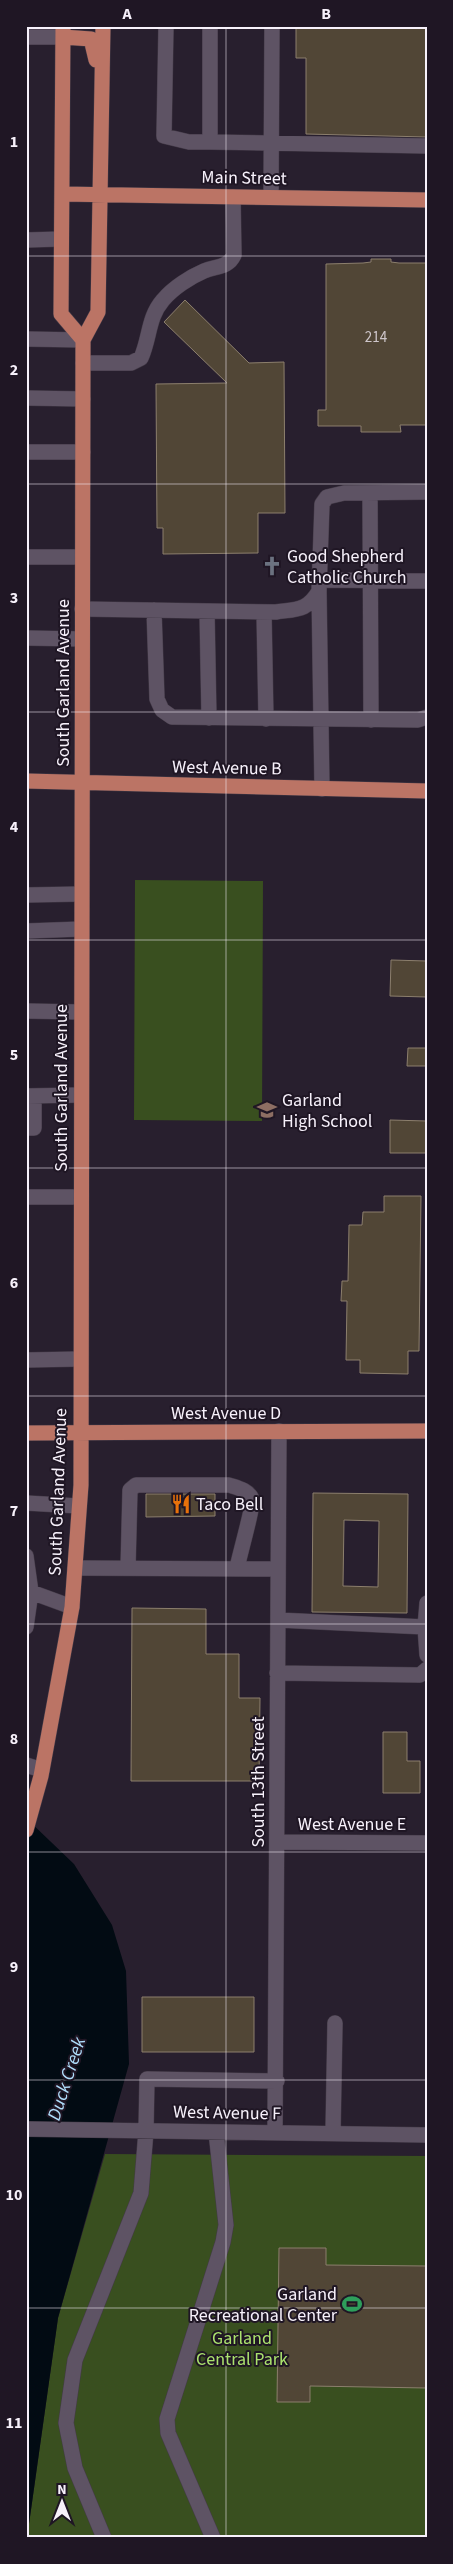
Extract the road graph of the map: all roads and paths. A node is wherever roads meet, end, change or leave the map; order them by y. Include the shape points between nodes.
1 (103, 26) edge
2 (166, 26) edge
3 (210, 26) edge
4 (272, 26) edge
5 (63, 31) edge
6 (34, 33) edge
7 (102, 90) junction
8 (210, 142) junction
9 (271, 144) junction
10 (427, 146) edge
11 (62, 194) junction
12 (101, 195) junction
13 (232, 197) junction
14 (270, 197) junction
15 (427, 200) edge
16 (61, 239) junction
17 (26, 240) edge
18 (26, 339) edge
19 (83, 340) junction
20 (83, 363) junction
21 (26, 398) edge
22 (83, 399) junction
23 (26, 452) edge
24 (83, 452) junction
25 (427, 492) edge
26 (370, 493) junction
27 (26, 557) edge
28 (82, 557) junction
29 (320, 580) junction
30 (427, 580) edge
31 (371, 581) junction
32 (82, 609) junction
33 (154, 610) junction
34 (207, 611) junction
35 (264, 612) junction
36 (26, 638) edge
37 (82, 639) junction
38 (427, 717) edge
39 (209, 718) junction
40 (266, 719) junction
41 (321, 720) junction
42 (371, 720) junction
43 (26, 781) edge
44 (82, 783) junction
45 (322, 789) junction
46 (427, 792) edge
47 (81, 894) junction
48 (26, 895) edge
49 (81, 929) junction
50 (26, 931) edge
51 (26, 1011) edge
52 (80, 1012) junction
53 (80, 1095) junction
54 (30, 1096) edge
55 (26, 1128) edge
56 (26, 1197) edge
57 (80, 1197) junction
58 (80, 1359) junction
59 (26, 1360) edge
60 (427, 1431) edge
61 (279, 1432) junction
62 (26, 1433) edge
63 (80, 1433) junction
64 (26, 1503) edge
65 (79, 1506) junction
66 (26, 1556) edge
67 (75, 1568) junction
68 (128, 1568) junction
69 (237, 1568) junction
70 (278, 1569) junction
71 (30, 1592) junction
72 (427, 1603) edge
73 (72, 1607) junction
74 (278, 1620) junction
75 (26, 1627) edge
76 (425, 1627) junction
77 (427, 1655) edge
78 (427, 1669) edge
79 (277, 1673) junction
80 (26, 1765) edge
81 (41, 1773) junction
82 (26, 1830) edge
83 (277, 1842) junction
84 (427, 1843) edge
85 (335, 2023) dead end
86 (277, 2081) junction
87 (26, 2129) edge
88 (146, 2130) junction
89 (216, 2132) junction
90 (275, 2132) junction
91 (333, 2133) junction
92 (427, 2135) edge
93 (104, 2538) edge
94 (214, 2538) edge

1 - 7 main road
2 - 8 street via 164,136 189,142
3 - 8 street
4 - 9 street
5 - 6 street
5 - 7 main road via 91,39
5 - 11 main road
7 - 12 main road, South Garland Avenue
8 - 9 street
9 - 10 street
9 - 14 street
11 - 12 main road, Main Street
11 - 16 main road
12 - 13 main road, Main Street
12 - 19 main road, South Garland Avenue via 98,312
13 - 14 main road, Main Street
13 - 20 street via 234,255 231,261 205,270 163,299 154,311 140,358 131,363
14 - 15 main road, Main Street
16 - 17 street
16 - 19 main road via 61,314
18 - 19 street
19 - 20 main road, South Garland Avenue
20 - 22 main road, South Garland Avenue
21 - 22 street
22 - 24 main road, South Garland Avenue
23 - 24 street
24 - 28 main road, South Garland Avenue
25 - 26 street
26 - 29 street via 327,496 322,504
26 - 31 street
27 - 28 street
28 - 32 main road, South Garland Avenue
29 - 31 street
29 - 35 street via 312,602 301,609
29 - 41 street
30 - 31 street
31 - 42 street
32 - 33 street
32 - 37 main road, South Garland Avenue
33 - 34 street
33 - 39 street via 157,699 162,710 172,717
34 - 35 street
34 - 39 street
35 - 40 street
36 - 37 street
37 - 44 main road, South Garland Avenue
38 - 42 street via 418,720
39 - 40 street
40 - 41 street
41 - 42 street
41 - 45 street
43 - 44 main road, West Avenue B
44 - 45 main road, West Avenue B
44 - 47 main road, South Garland Avenue
45 - 46 main road, West Avenue B
47 - 48 street
47 - 49 main road, South Garland Avenue
49 - 50 street
49 - 52 main road, South Garland Avenue
51 - 52 street
52 - 53 main road, South Garland Avenue
53 - 54 street
53 - 57 main road, South Garland Avenue
54 - 55 street via 34,1128
56 - 57 street
57 - 58 main road, South Garland Avenue
58 - 59 street
58 - 63 main road, South Garland Avenue
60 - 61 main road, West Avenue D
61 - 63 main road, West Avenue D
61 - 70 street, South 13th Street
62 - 63 main road, West Avenue D
63 - 65 main road, South Garland Avenue
64 - 65 street
65 - 67 main road, South Garland Avenue
66 - 71 street
67 - 68 street
67 - 73 main road, South Garland Avenue
68 - 69 street
68 - 69 street via 130,1490 136,1485 220,1485 244,1490 252,1499 253,1508
69 - 70 street
70 - 74 street, South 13th Street
71 - 73 street
71 - 75 street
72 - 76 street
73 - 81 main road, South Garland Avenue
74 - 76 street
74 - 79 street, South 13th Street
76 - 77 street
78 - 79 street via 420,1675
79 - 83 street, South 13th Street
80 - 81 street
81 - 82 main road, South Garland Avenue
83 - 84 street, West Avenue E
83 - 86 street, South 13th Street
85 - 91 street
86 - 88 street via 147,2079
86 - 90 street, South 13th Street
87 - 88 street, West Avenue F
88 - 89 street, West Avenue F
88 - 93 street via 141,2193 75,2360 66,2423 75,2468
89 - 90 street, West Avenue F
89 - 94 street via 226,2225 167,2419 168,2433
90 - 91 street, West Avenue F
91 - 92 street, West Avenue F

